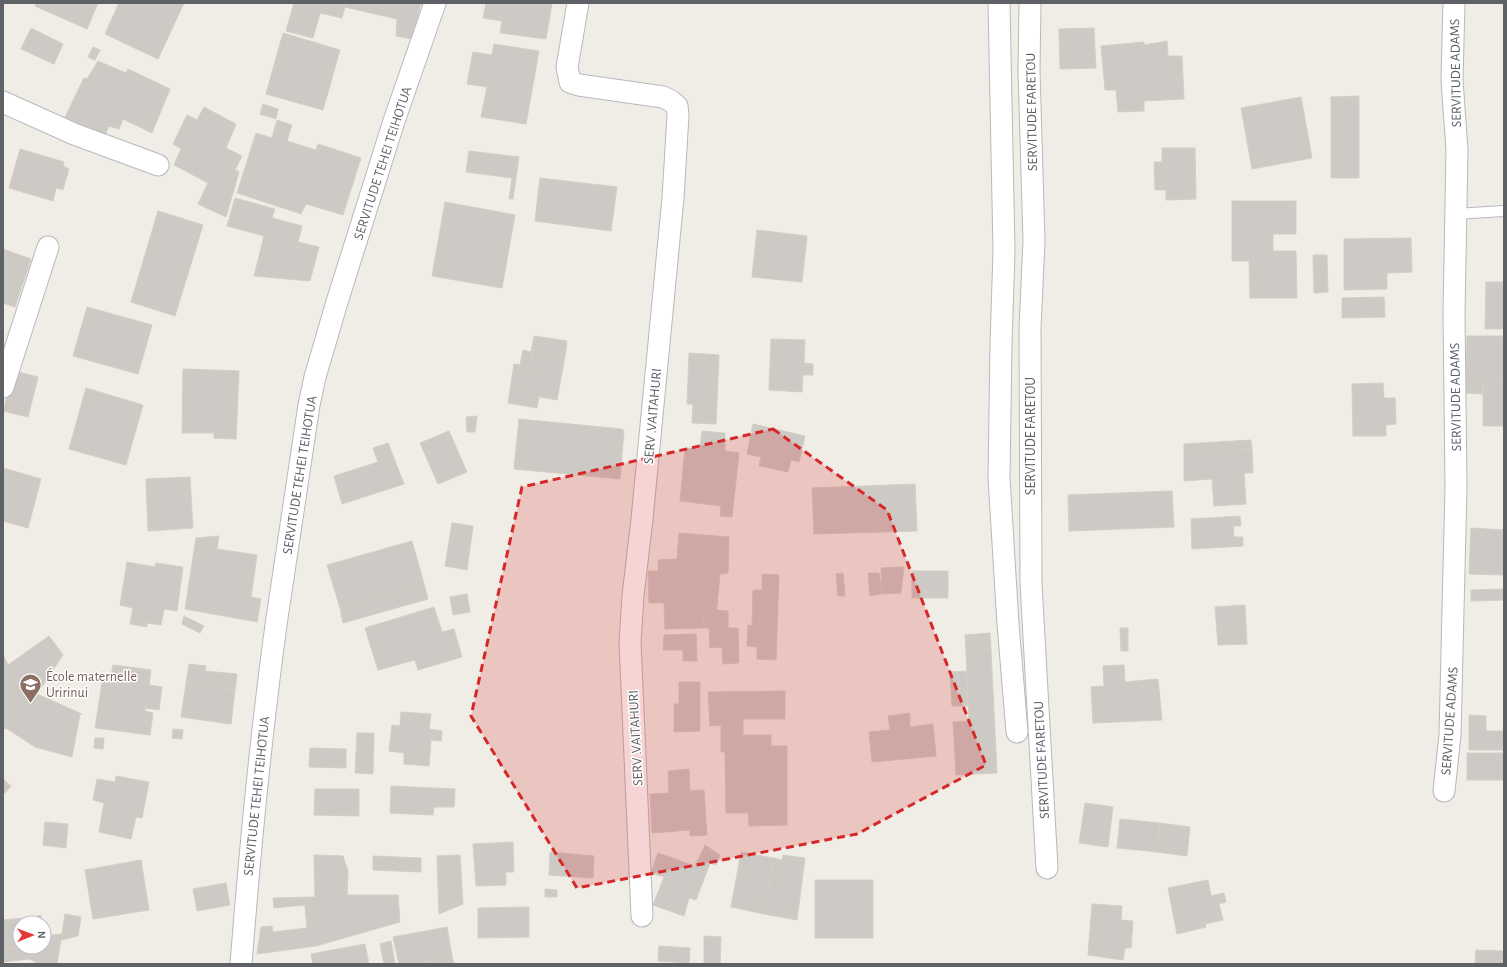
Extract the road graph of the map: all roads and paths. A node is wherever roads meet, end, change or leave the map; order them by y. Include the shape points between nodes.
1 (435, 3) edge
2 (578, 3) edge
3 (999, 3) edge
4 (1030, 3) edge
5 (1454, 3) edge
6 (3, 102) edge
7 (158, 165) dead end
8 (1504, 211) edge
9 (1456, 214) junction
10 (48, 247) dead end
11 (9, 350) edge
12 (3, 387) edge
13 (1017, 732) dead end
14 (1444, 790) dead end
15 (1047, 868) dead end
16 (642, 916) dead end
17 (240, 964) edge

1 - 17 street, SERVITUDE TEHEI TEIHOTUA via 394,121 337,302 309,406 277,618 248,863
2 - 16 street, SERV .VAITAHURI via 568,66 570,82 663,97 678,106 673,198 630,642
3 - 13 street, SERVITUDE FARETOU via 1004,251 999,478
4 - 15 street, SERVITUDE FARETOU via 1034,240 1030,328 1031,584
5 - 9 street, SERVITUDE ADAMS via 1452,80 1457,150
6 - 7 street via 74,134
8 - 9 lane
9 - 14 street, SERVITUDE ADAMS via 1453,660 1450,735
10 - 11 street
11 - 12 street

